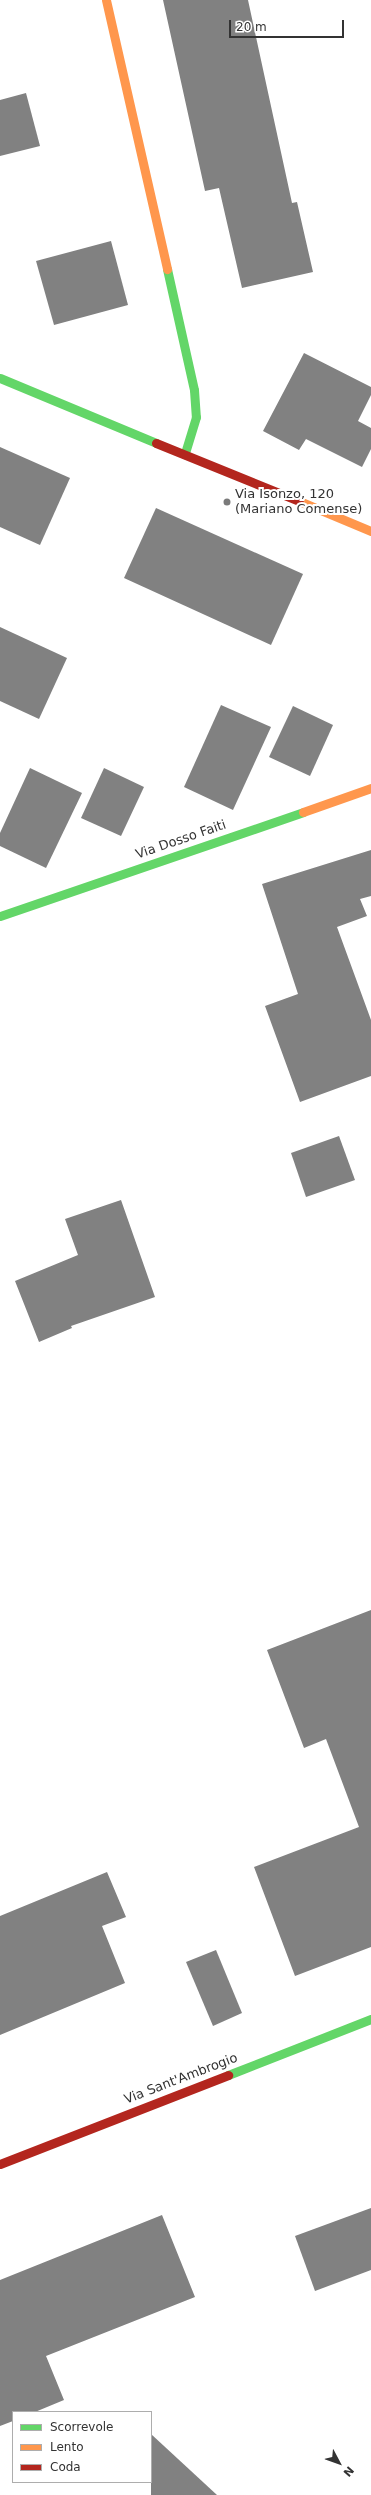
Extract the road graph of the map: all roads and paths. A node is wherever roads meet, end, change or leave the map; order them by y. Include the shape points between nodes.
1 (106, 0) edge
2 (0, 378) edge
3 (185, 454) junction
4 (371, 531) edge
5 (371, 788) edge
6 (0, 916) edge
7 (371, 2019) edge
8 (0, 2164) edge

1 - 3 street via 195,394 196,417
2 - 3 street
3 - 4 street
5 - 6 street, Via Dosso Faiti
7 - 8 street, Via Sant'Ambrogio

